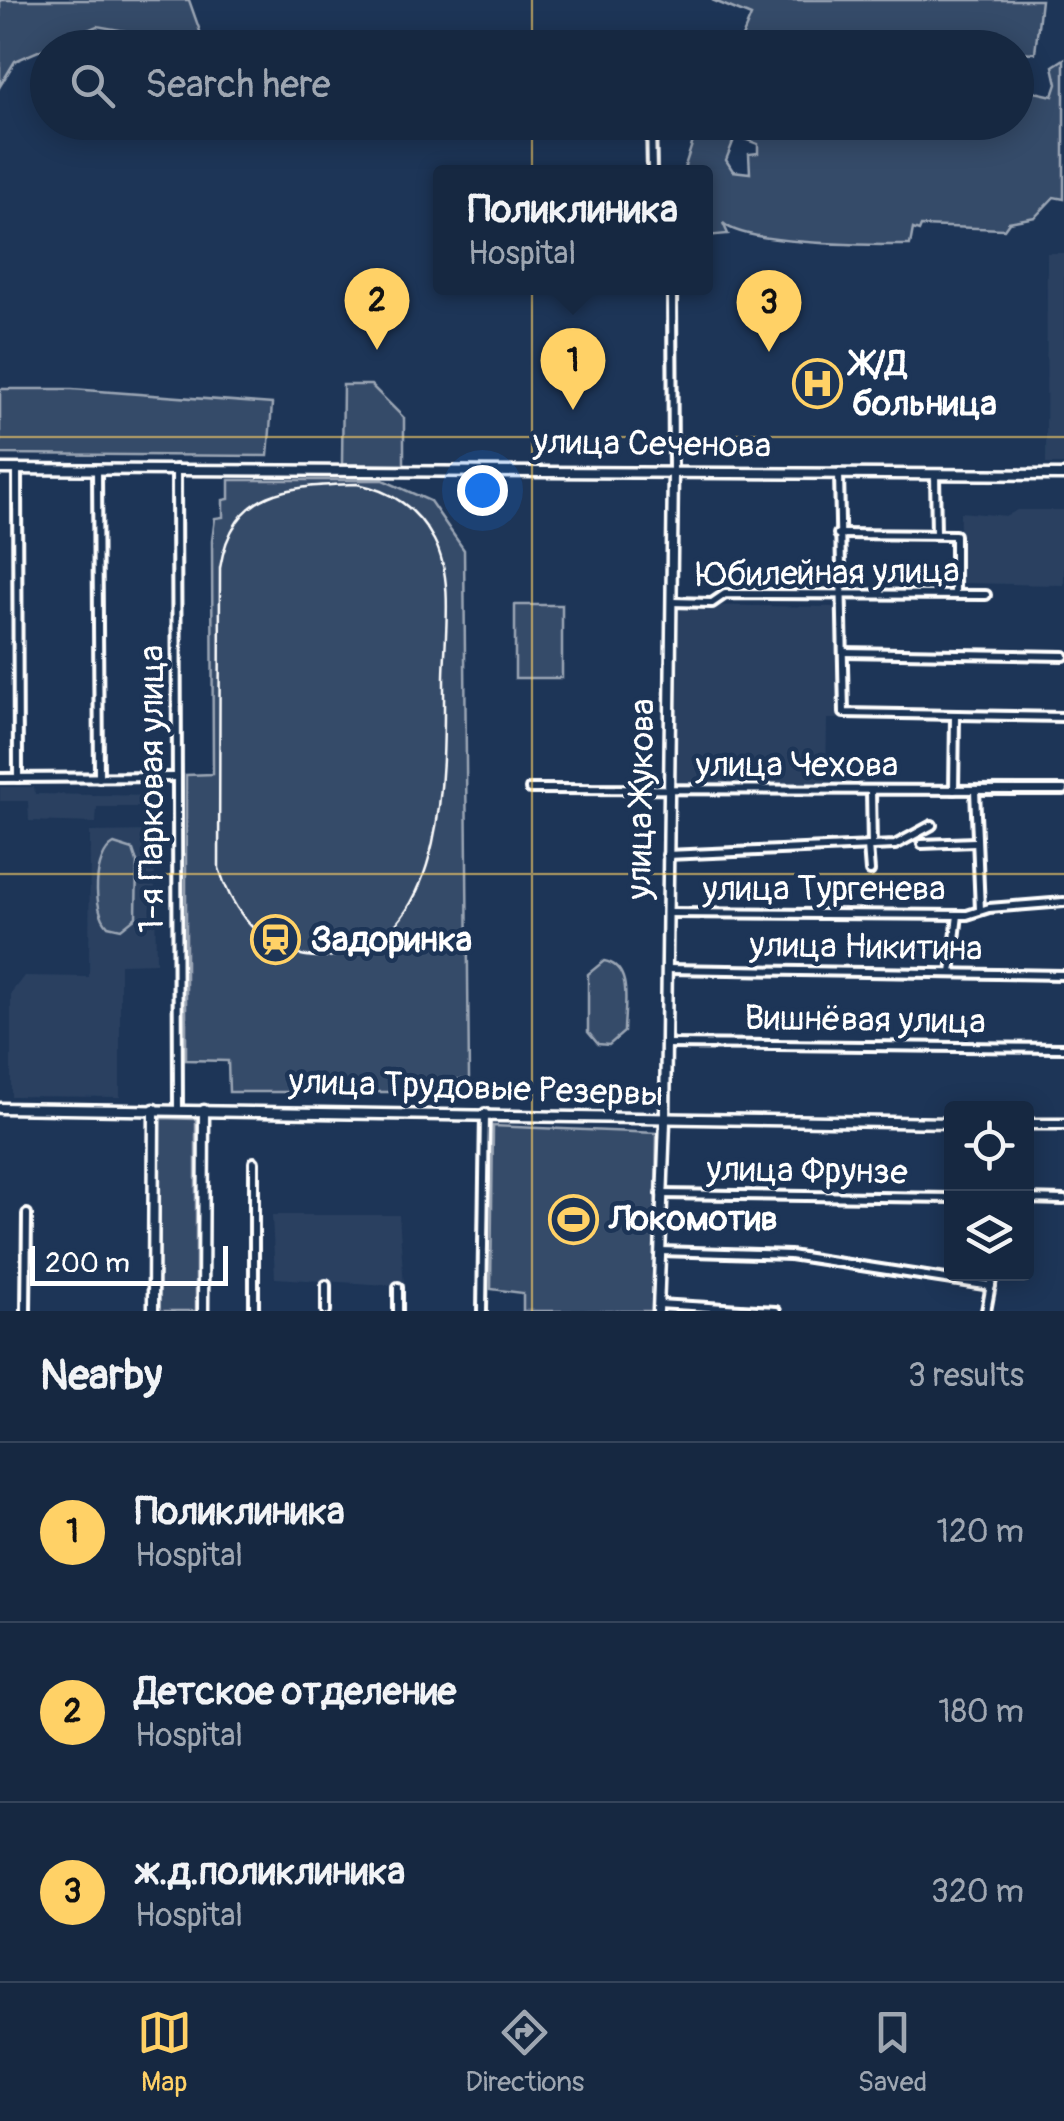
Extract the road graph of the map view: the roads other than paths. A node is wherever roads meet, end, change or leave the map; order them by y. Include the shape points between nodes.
1 (672, 295) edge
2 (0, 468) edge
3 (17, 468) junction
4 (97, 469) junction
5 (176, 469) junction
6 (673, 472) junction
7 (839, 473) junction
8 (935, 474) junction
9 (1064, 475) edge
10 (838, 534) junction
11 (936, 534) junction
12 (839, 593) junction
13 (955, 594) junction
14 (986, 595) dead end
15 (671, 602) junction
16 (843, 652) junction
17 (1064, 656) edge
18 (956, 716) junction
19 (1064, 717) edge
20 (177, 777) junction
21 (0, 778) edge
22 (18, 778) junction
23 (98, 778) junction
24 (530, 789) dead end
25 (668, 790) junction
26 (871, 790) junction
27 (954, 790) junction
28 (975, 790) junction
29 (1064, 790) edge
30 (932, 825) dead end
31 (975, 842) junction
32 (922, 844) dead end
33 (870, 846) junction
34 (668, 854) junction
35 (870, 870) dead end
36 (1064, 902) edge
37 (980, 910) junction
38 (667, 913) junction
39 (958, 915) junction
40 (666, 969) junction
41 (950, 973) junction
42 (1064, 975) edge
43 (666, 1044) junction
44 (1064, 1048) edge
45 (0, 1108) edge
46 (154, 1109) junction
47 (178, 1110) junction
48 (204, 1110) junction
49 (485, 1113) junction
50 (665, 1121) junction
51 (944, 1124) edge
52 (1034, 1124) edge
53 (1064, 1124) edge
54 (254, 1162) dead end
55 (662, 1194) junction
56 (944, 1198) edge
57 (1034, 1199) edge
58 (1064, 1200) edge
59 (27, 1214) dead end
60 (660, 1252) junction
61 (992, 1281) edge
62 (326, 1285) dead end
63 (992, 1286) junction
64 (398, 1287) dead end
65 (658, 1307) edge
66 (26, 1311) edge
67 (153, 1311) edge
68 (203, 1311) edge
69 (254, 1311) edge
70 (326, 1311) edge
71 (398, 1311) edge
72 (482, 1311) edge
73 (776, 1311) edge
74 (986, 1311) edge

1 - 6 street, улица Жукова
2 - 3 main road, улица Сеченова
3 - 4 main road, улица Сеченова
3 - 22 street
4 - 5 main road, улица Сеченова
4 - 23 street
5 - 6 main road, улица Сеченова
5 - 20 street, 1-я Парковая улица
6 - 7 main road, улица Сеченова
6 - 15 main road, улица Жукова
7 - 8 main road, улица Сеченова
7 - 10 street
8 - 9 main road, улица Сеченова
8 - 11 street
10 - 11 street
10 - 12 street
11 - 13 street via 955,535
12 - 13 street, Юбилейная улица
12 - 15 street, Юбилейная улица via 725,594 712,603
12 - 16 street
13 - 14 street, Юбилейная улица
15 - 25 main road, улица Жукова
16 - 17 street
16 - 18 street via 844,713
18 - 19 street
18 - 27 street
20 - 23 street
20 - 47 street, 1-я Парковая улица
21 - 22 street
22 - 23 street
24 - 25 street, улица Чехова
25 - 26 street, улица Чехова
25 - 34 main road, улица Жукова
26 - 27 street, улица Чехова
26 - 33 street
27 - 28 street, улица Чехова
28 - 29 street, улица Чехова
28 - 31 street
30 - 33 street via 895,845
31 - 32 street
31 - 37 street
33 - 34 street
33 - 35 street
34 - 38 main road, улица Жукова
36 - 37 street, улица Тургенева
37 - 39 street, улица Тургенева
38 - 39 street, улица Тургенева
38 - 40 main road, улица Жукова
39 - 41 street
40 - 41 street, улица Никитина
40 - 43 main road, улица Жукова
41 - 42 street, улица Никитина
43 - 44 street, Вишнёвая улица
43 - 50 main road, улица Жукова
45 - 46 main road, улица Трудовые Резервы
46 - 47 main road, улица Трудовые Резервы
46 - 67 main road
47 - 48 main road, улица Трудовые Резервы
48 - 49 main road, улица Трудовые Резервы
48 - 68 main road
49 - 50 main road, улица Трудовые Резервы
49 - 72 street
50 - 51 main road, улица Трудовые Резервы
50 - 55 main road, улица Жукова
52 - 53 main road
54 - 69 street
55 - 56 street, улица Фрунзе
55 - 60 main road, улица Жукова
57 - 58 street
59 - 66 street
60 - 63 street via 790,1255
60 - 65 main road, улица Жукова
61 - 63 street
62 - 70 street
63 - 74 street
64 - 71 street
65 - 73 street

